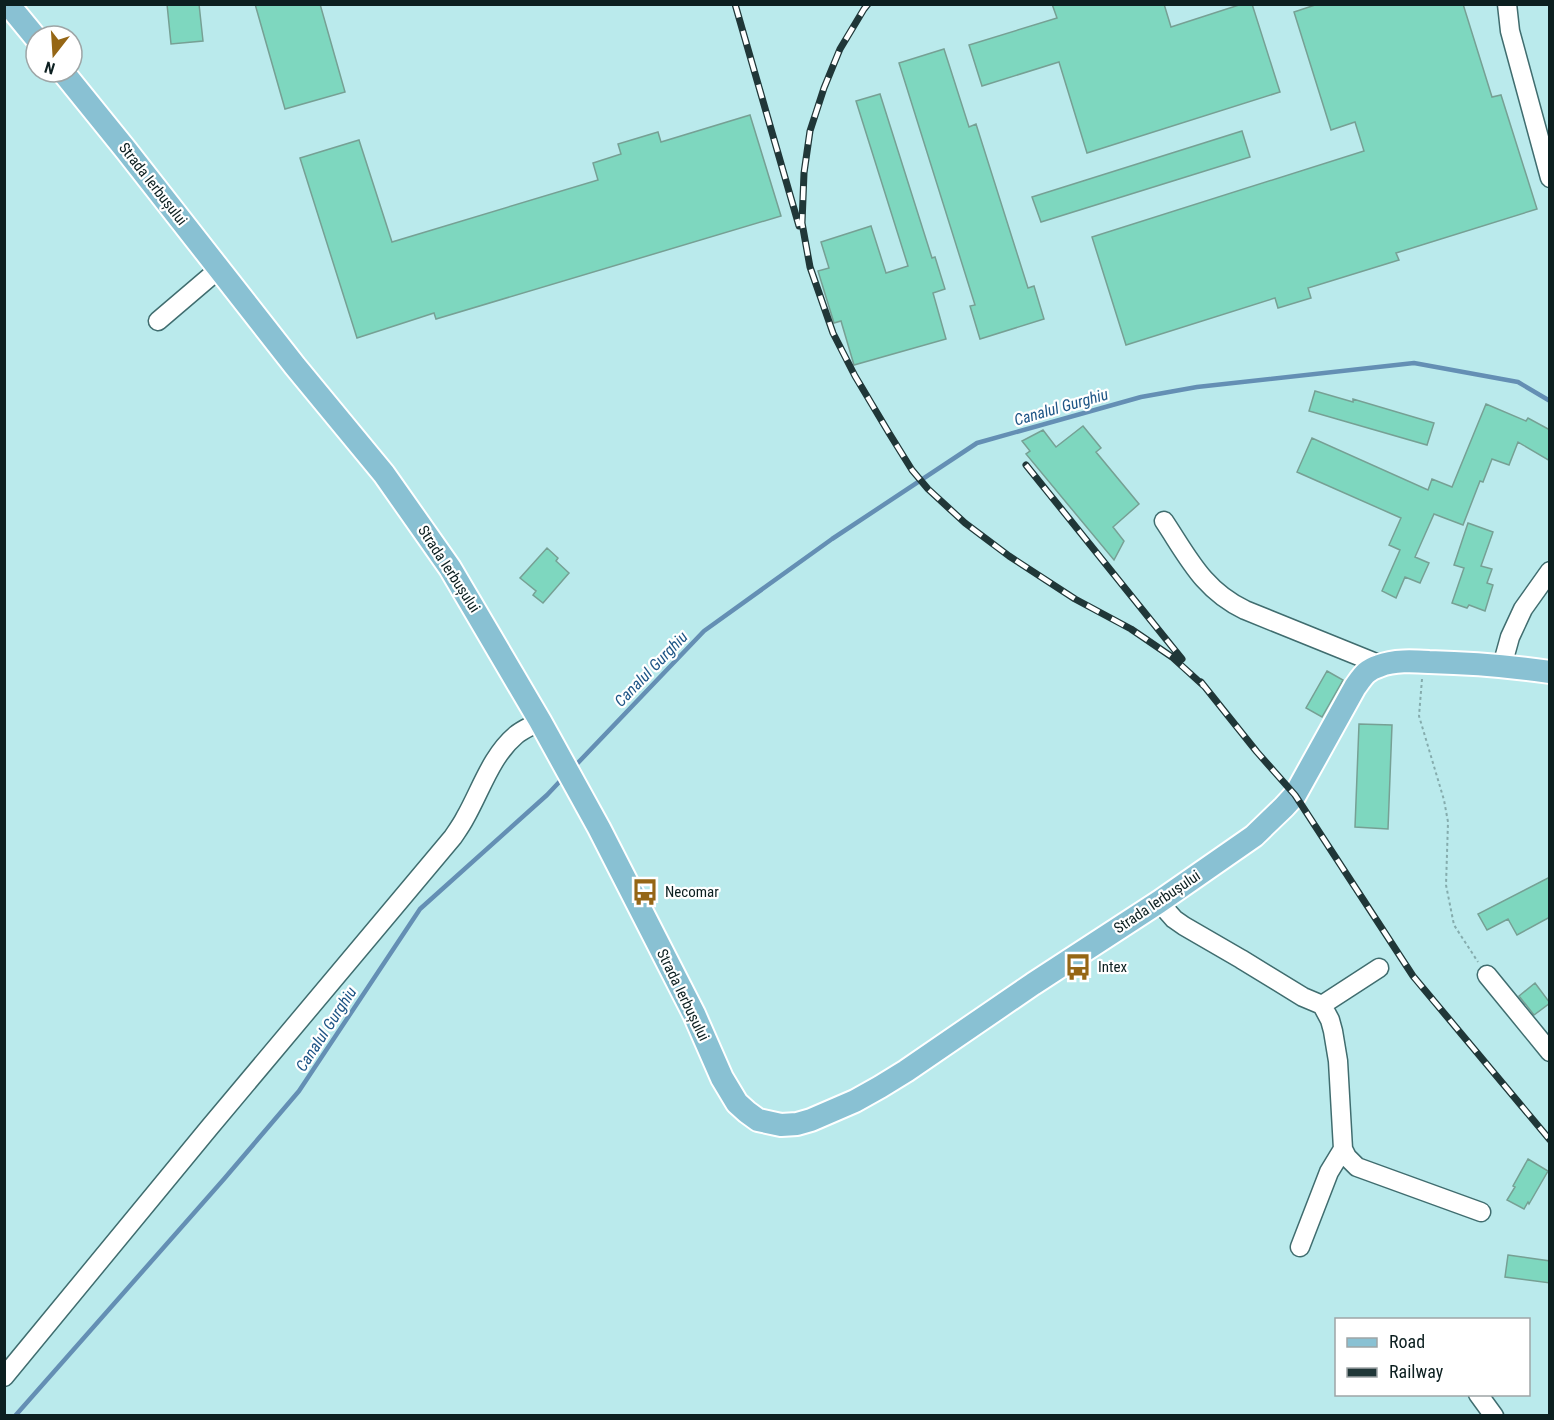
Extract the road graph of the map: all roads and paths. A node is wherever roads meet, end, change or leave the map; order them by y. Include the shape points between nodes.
1 (8, 4) edge
2 (1507, 4) edge
3 (24, 24) edge
4 (73, 84) edge
5 (1550, 178) edge
6 (219, 269) junction
7 (158, 321) dead end
8 (1164, 521) dead end
9 (1550, 571) edge
10 (1423, 662) junction
11 (1381, 665) junction
12 (1502, 666) junction
13 (1550, 672) edge
14 (540, 721) junction
15 (1159, 902) junction
16 (1379, 968) dead end
17 (1487, 975) joint
18 (1322, 1005) junction
19 (1550, 1052) edge
20 (1343, 1149) junction
21 (1481, 1212) dead end
22 (1300, 1247) dead end
23 (4, 1377) edge
24 (1479, 1396) edge
25 (1494, 1416) edge

1 - 3 main road
2 - 5 street via 1513,42
4 - 6 main road, Strada Ierbușului
6 - 7 street
6 - 14 main road, Strada Ierbușului via 391,483 450,568
8 - 11 street via 1201,578 1230,603
9 - 12 street via 1523,609
10 - 11 main road
10 - 12 main road
10 - 17 path via 1419,716 1448,822 1446,885 1454,925
11 - 15 main road, Strada Ierbușului via 1367,671 1355,687 1295,795 1284,807 1254,836
12 - 13 main road
14 - 15 main road, Strada Ierbușului via 723,1078 737,1103 758,1120 796,1124 855,1101
14 - 23 street via 503,748 448,843
15 - 18 street via 1174,920
16 - 18 street
17 - 19 street
18 - 20 street via 1334,1031
20 - 21 street via 1357,1167
20 - 22 street via 1329,1172
24 - 25 street

